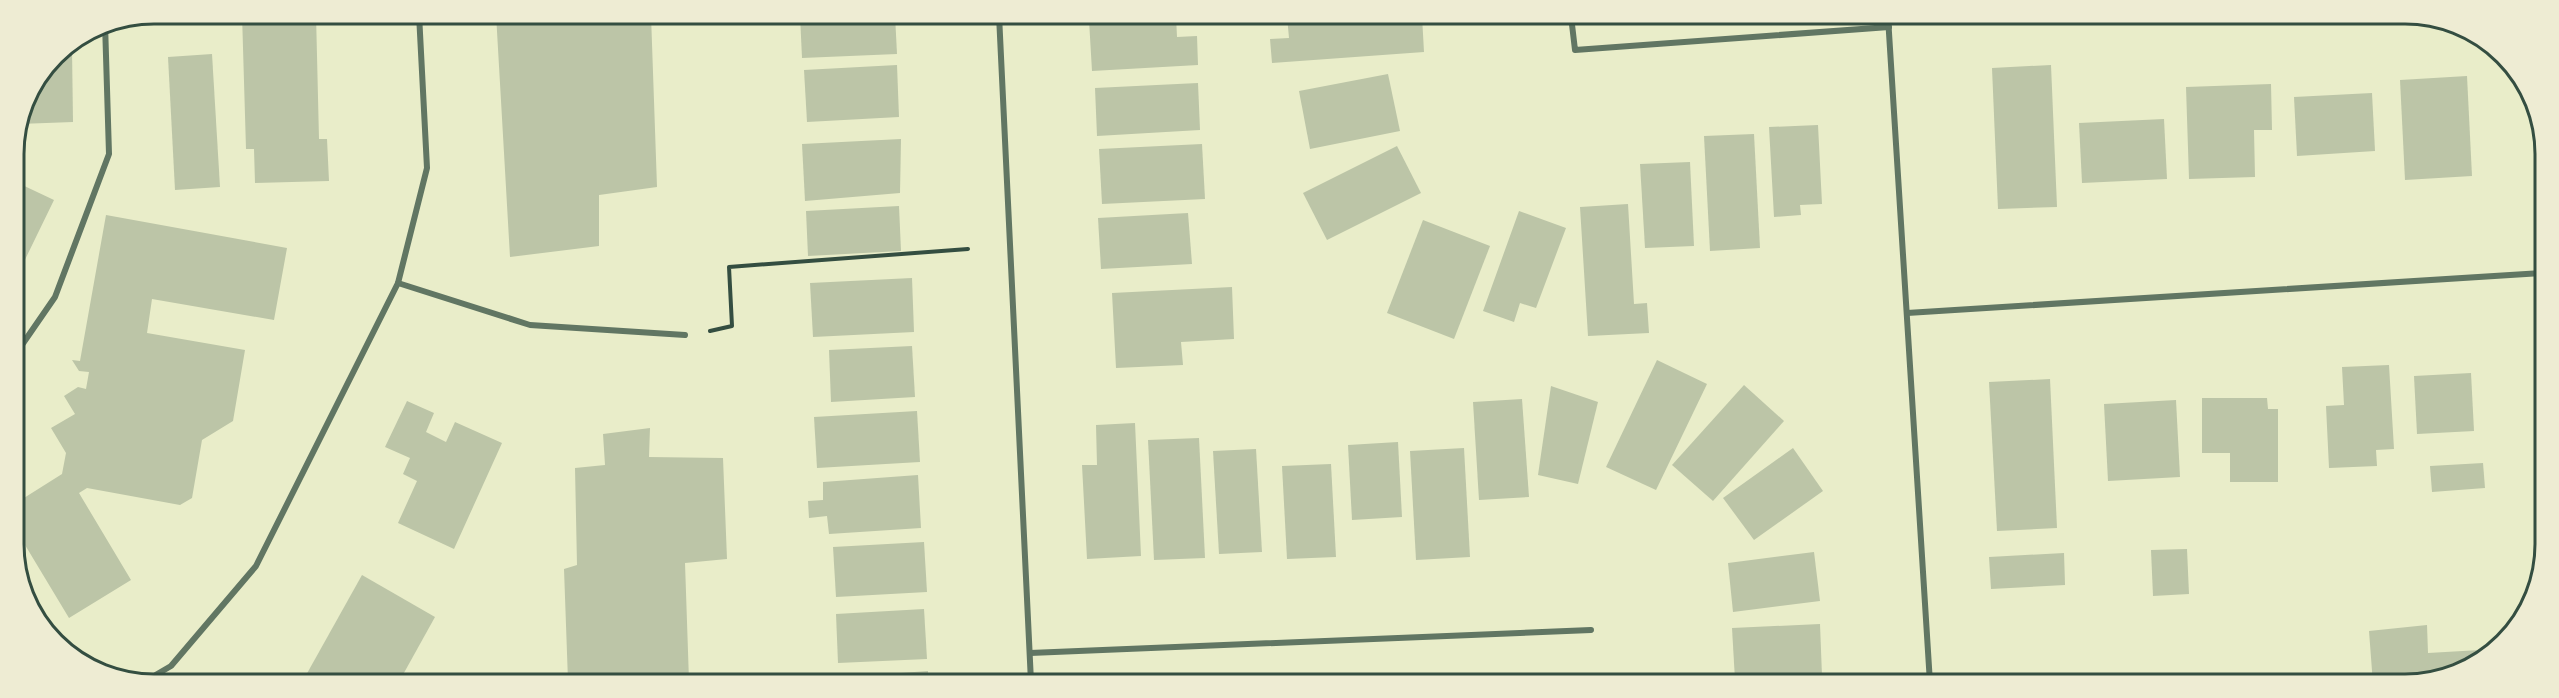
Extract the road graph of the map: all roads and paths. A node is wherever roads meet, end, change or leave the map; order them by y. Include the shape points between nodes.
1 (420, 24) edge
2 (999, 24) edge
3 (1572, 24) edge
4 (1889, 24) edge
5 (1889, 27) junction
6 (105, 34) edge
7 (968, 249) dead end
8 (2535, 273) edge
9 (398, 283) junction
10 (1907, 314) junction
11 (686, 335) joint
12 (24, 342) edge
13 (1591, 630) dead end
14 (1030, 653) junction
15 (157, 674) edge
16 (1031, 674) edge
17 (1929, 674) edge

1 - 9 street via 427,168
2 - 14 street
3 - 5 street via 1575,50
4 - 5 street
5 - 10 street
6 - 12 street via 109,154 55,297
7 - 11 path via 729,267 732,326
8 - 10 street
9 - 11 street via 530,326
9 - 15 street via 256,566 171,666
10 - 17 street
13 - 14 street
14 - 16 street

